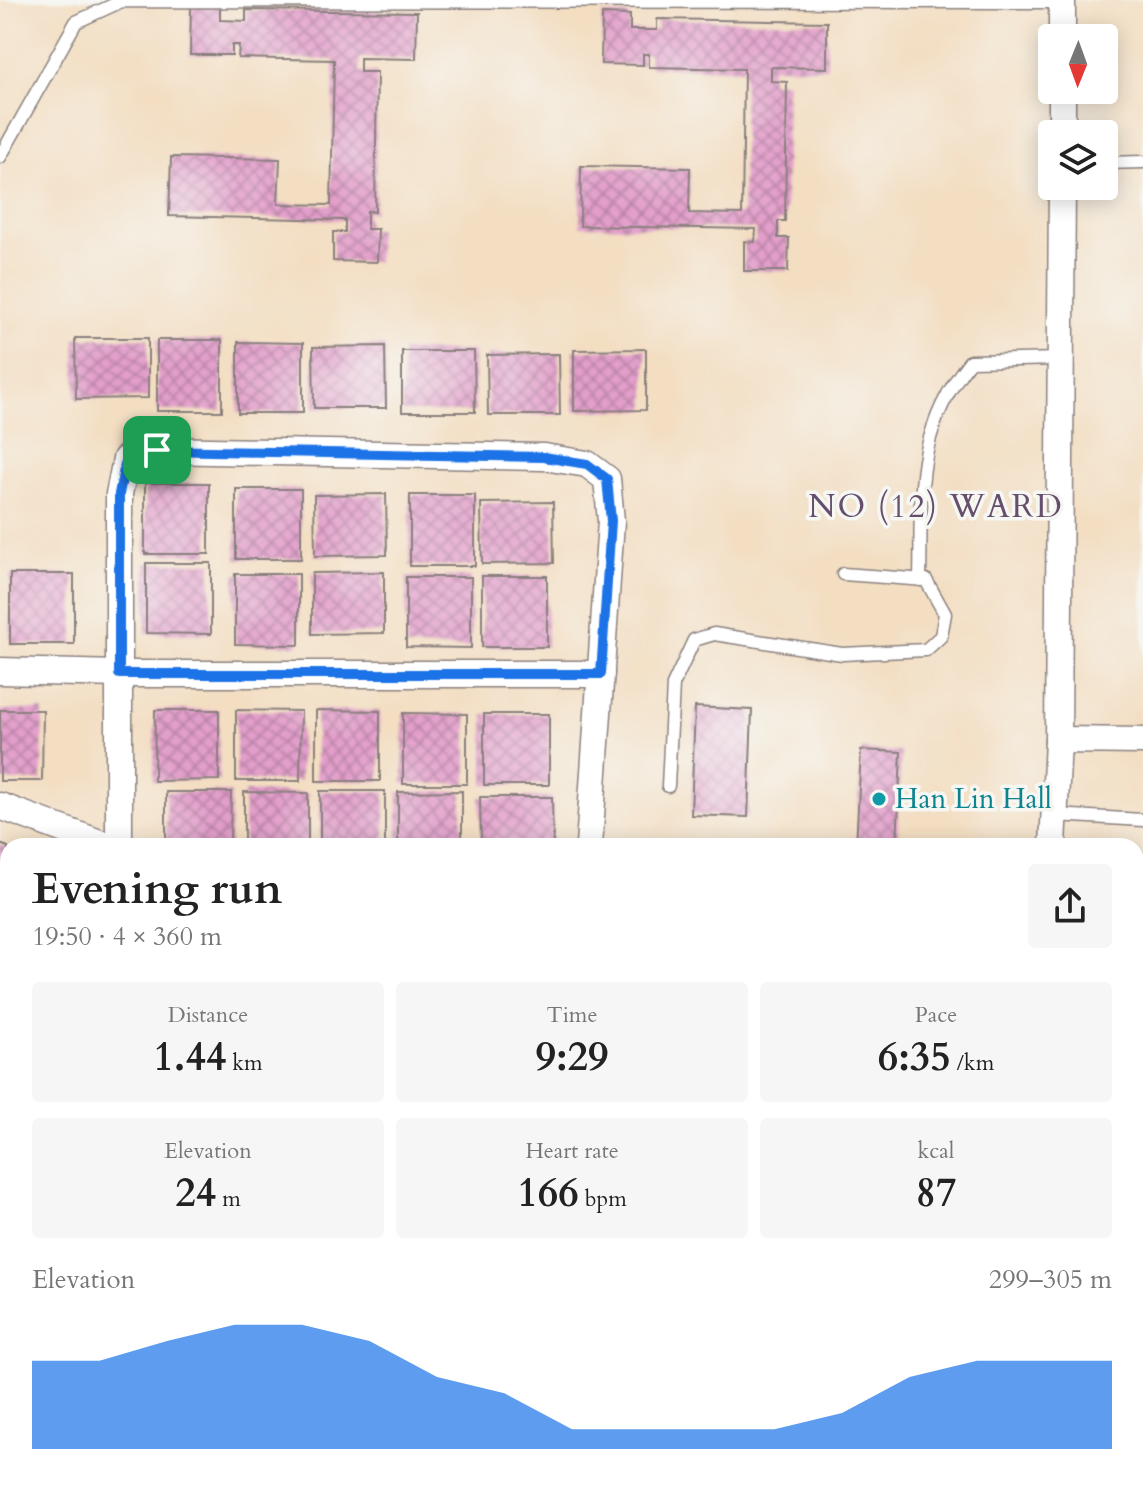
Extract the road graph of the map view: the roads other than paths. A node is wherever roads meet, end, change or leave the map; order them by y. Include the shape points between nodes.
1 (199, 0) edge
2 (886, 1) edge
3 (1062, 1) edge
4 (1062, 24) edge
5 (0, 157) edge
6 (1143, 162) edge
7 (1118, 163) edge
8 (1062, 200) edge
9 (1061, 359) junction
10 (843, 574) dead end
11 (920, 580) junction
12 (0, 671) edge
13 (119, 674) junction
14 (601, 674) junction
15 (1058, 740) junction
16 (1143, 741) edge
17 (668, 786) dead end
18 (0, 806) edge
19 (1055, 815) junction
20 (1143, 820) edge
21 (95, 838) edge
22 (116, 838) edge
23 (590, 838) edge
24 (1054, 838) edge

1 - 2 lane
1 - 5 lane via 122,1 76,22
2 - 3 lane
3 - 4 street
6 - 7 lane
8 - 9 street
9 - 11 lane via 970,361 952,384 927,439
9 - 15 street
10 - 11 lane
11 - 17 lane via 926,580 945,614 941,636 926,650 842,654 714,634 694,640 673,685
12 - 13 street
13 - 14 street
13 - 14 street via 119,494 126,459 157,450 544,457 587,464 607,479 611,521
13 - 22 street
14 - 23 street
15 - 16 street
15 - 19 street
18 - 21 street
19 - 20 lane
19 - 24 street

